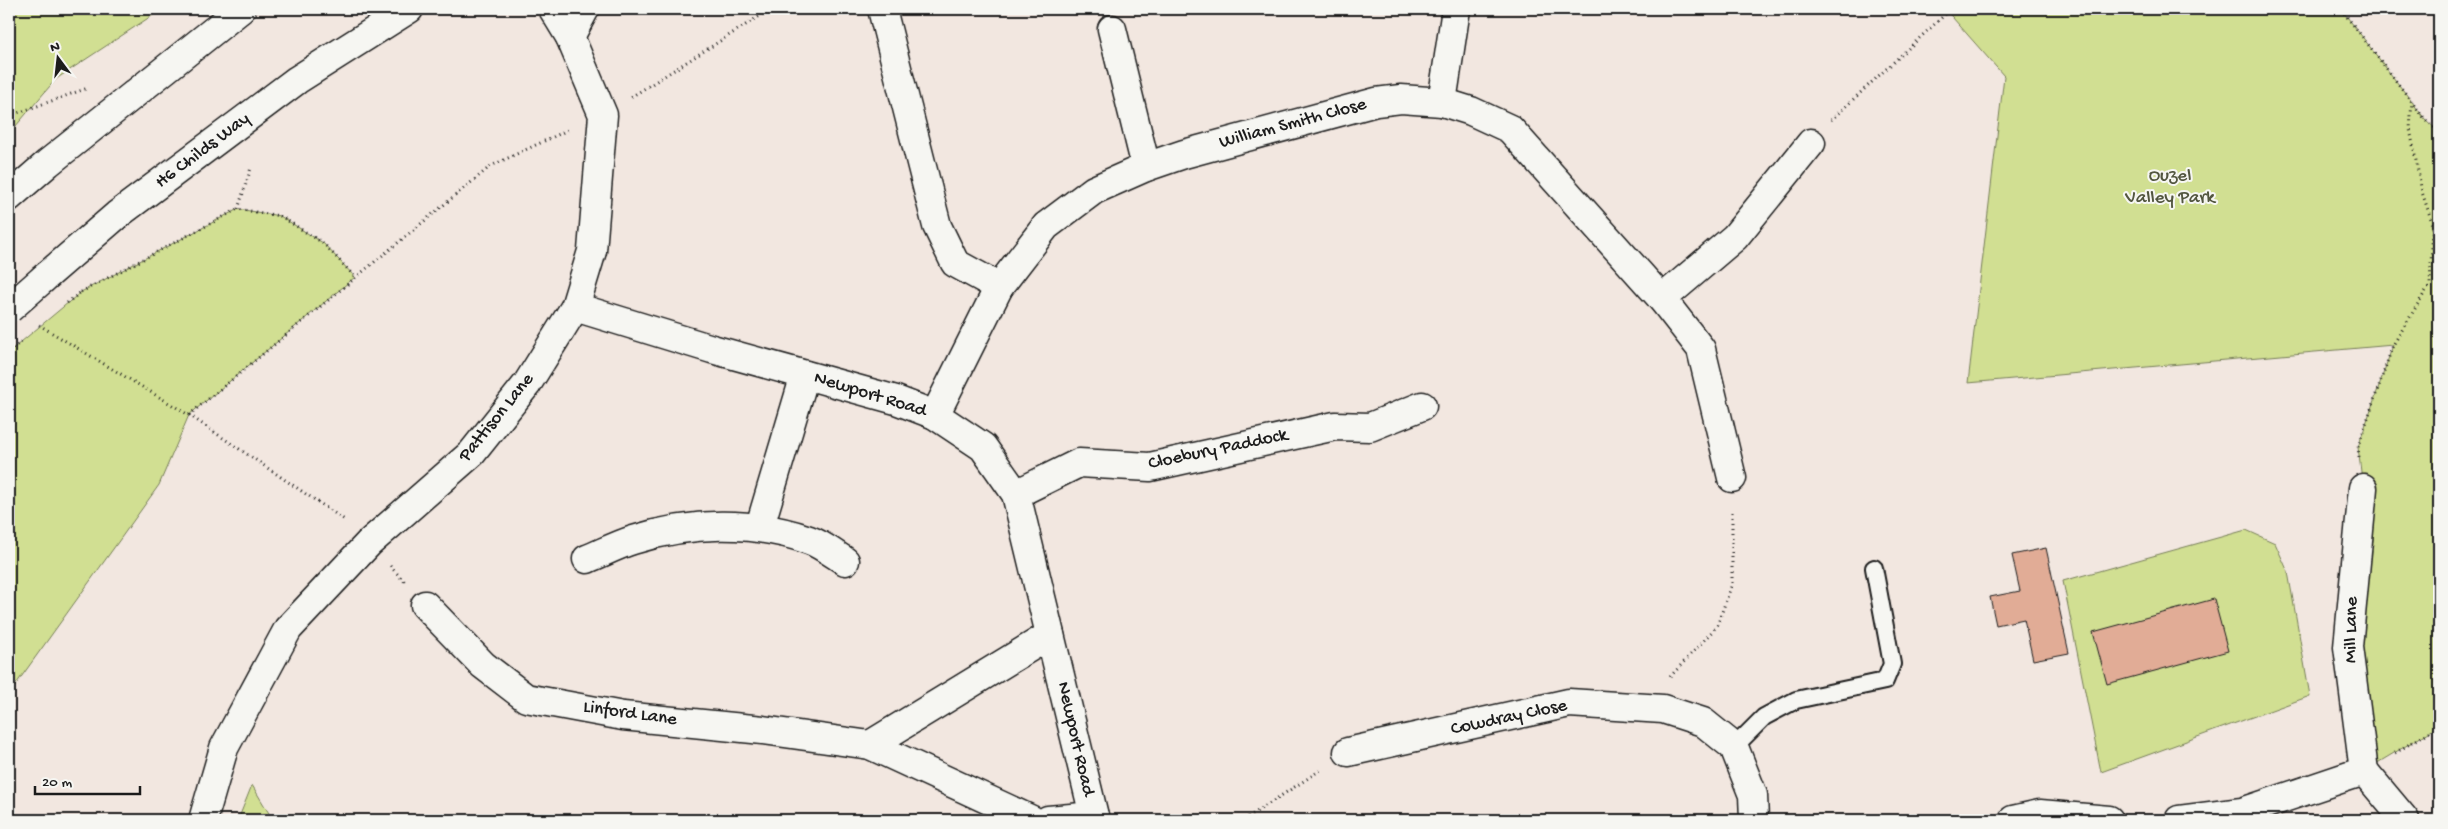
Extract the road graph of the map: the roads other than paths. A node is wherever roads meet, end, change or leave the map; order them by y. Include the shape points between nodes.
1 (241, 9) edge
2 (409, 9) edge
3 (553, 9) edge
4 (585, 9) edge
5 (882, 9) edge
6 (1456, 9) edge
7 (1112, 29) dead end
8 (570, 37) junction
9 (1442, 102) junction
10 (1811, 143) road end
11 (1146, 167) junction
12 (9, 197) edge
13 (1000, 287) junction
14 (1662, 299) junction
15 (575, 307) junction
16 (9, 309) edge
17 (805, 375) junction
18 (1422, 406) dead end
19 (935, 415) junction
20 (1732, 478) road end
21 (2363, 488) road end
22 (1016, 494) junction
23 (760, 526) junction
24 (587, 560) dead end
25 (845, 561) dead end
26 (1874, 568) dead end
27 (425, 605) road end
28 (1050, 635) junction
29 (870, 746) junction
30 (1734, 747) junction
31 (1348, 752) road end
32 (2364, 771) junction
33 (1094, 818) edge
34 (203, 820) edge
35 (1032, 820) edge
36 (1048, 820) edge
37 (1754, 820) edge
38 (2012, 820) edge
39 (2109, 820) edge
40 (2179, 820) edge
41 (2405, 820) edge

1 - 12 street
2 - 16 street, H6 Childs Way, bridge via 297,80 118,215
3 - 8 street, Pattison Lane
4 - 8 street
5 - 13 street via 937,226 955,263
6 - 9 street
7 - 11 street
8 - 15 street, Pattison Lane via 602,115 592,251
9 - 11 street, William Smith Close via 1401,99 1376,102 1277,127
9 - 14 street, William Smith Close via 1510,128
10 - 14 street via 1735,237
11 - 13 street, William Smith Close via 1094,190 1046,226
13 - 19 street, William Smith Close
14 - 20 street, William Smith Close via 1701,348
15 - 17 street, Newport Road
15 - 34 street, Pattison Lane via 527,384 472,454 369,543 288,629 224,748
17 - 19 street, Newport Road via 896,400
17 - 23 street
18 - 22 street, Cloebury Paddock via 1370,427 1335,426 1150,467 1079,463
19 - 22 street, Newport Road via 983,447
21 - 32 street, Mill Lane via 2348,647
22 - 28 street, Newport Road
23 - 24 street via 719,525 677,531 632,540
23 - 25 street via 811,540
26 - 30 lane via 1892,664 1885,681 1796,700 1764,717
27 - 29 street, Linford Lane via 483,665 526,698 623,716 763,730
28 - 29 street
28 - 33 street, Newport Road
29 - 35 street, Linford Lane
30 - 31 street, Cowdray Close via 1703,722 1662,709 1569,703
30 - 37 street, Cowdray Close via 1753,795
32 - 40 street via 2242,812
32 - 41 street
33 - 36 street
38 - 39 street via 2040,814

